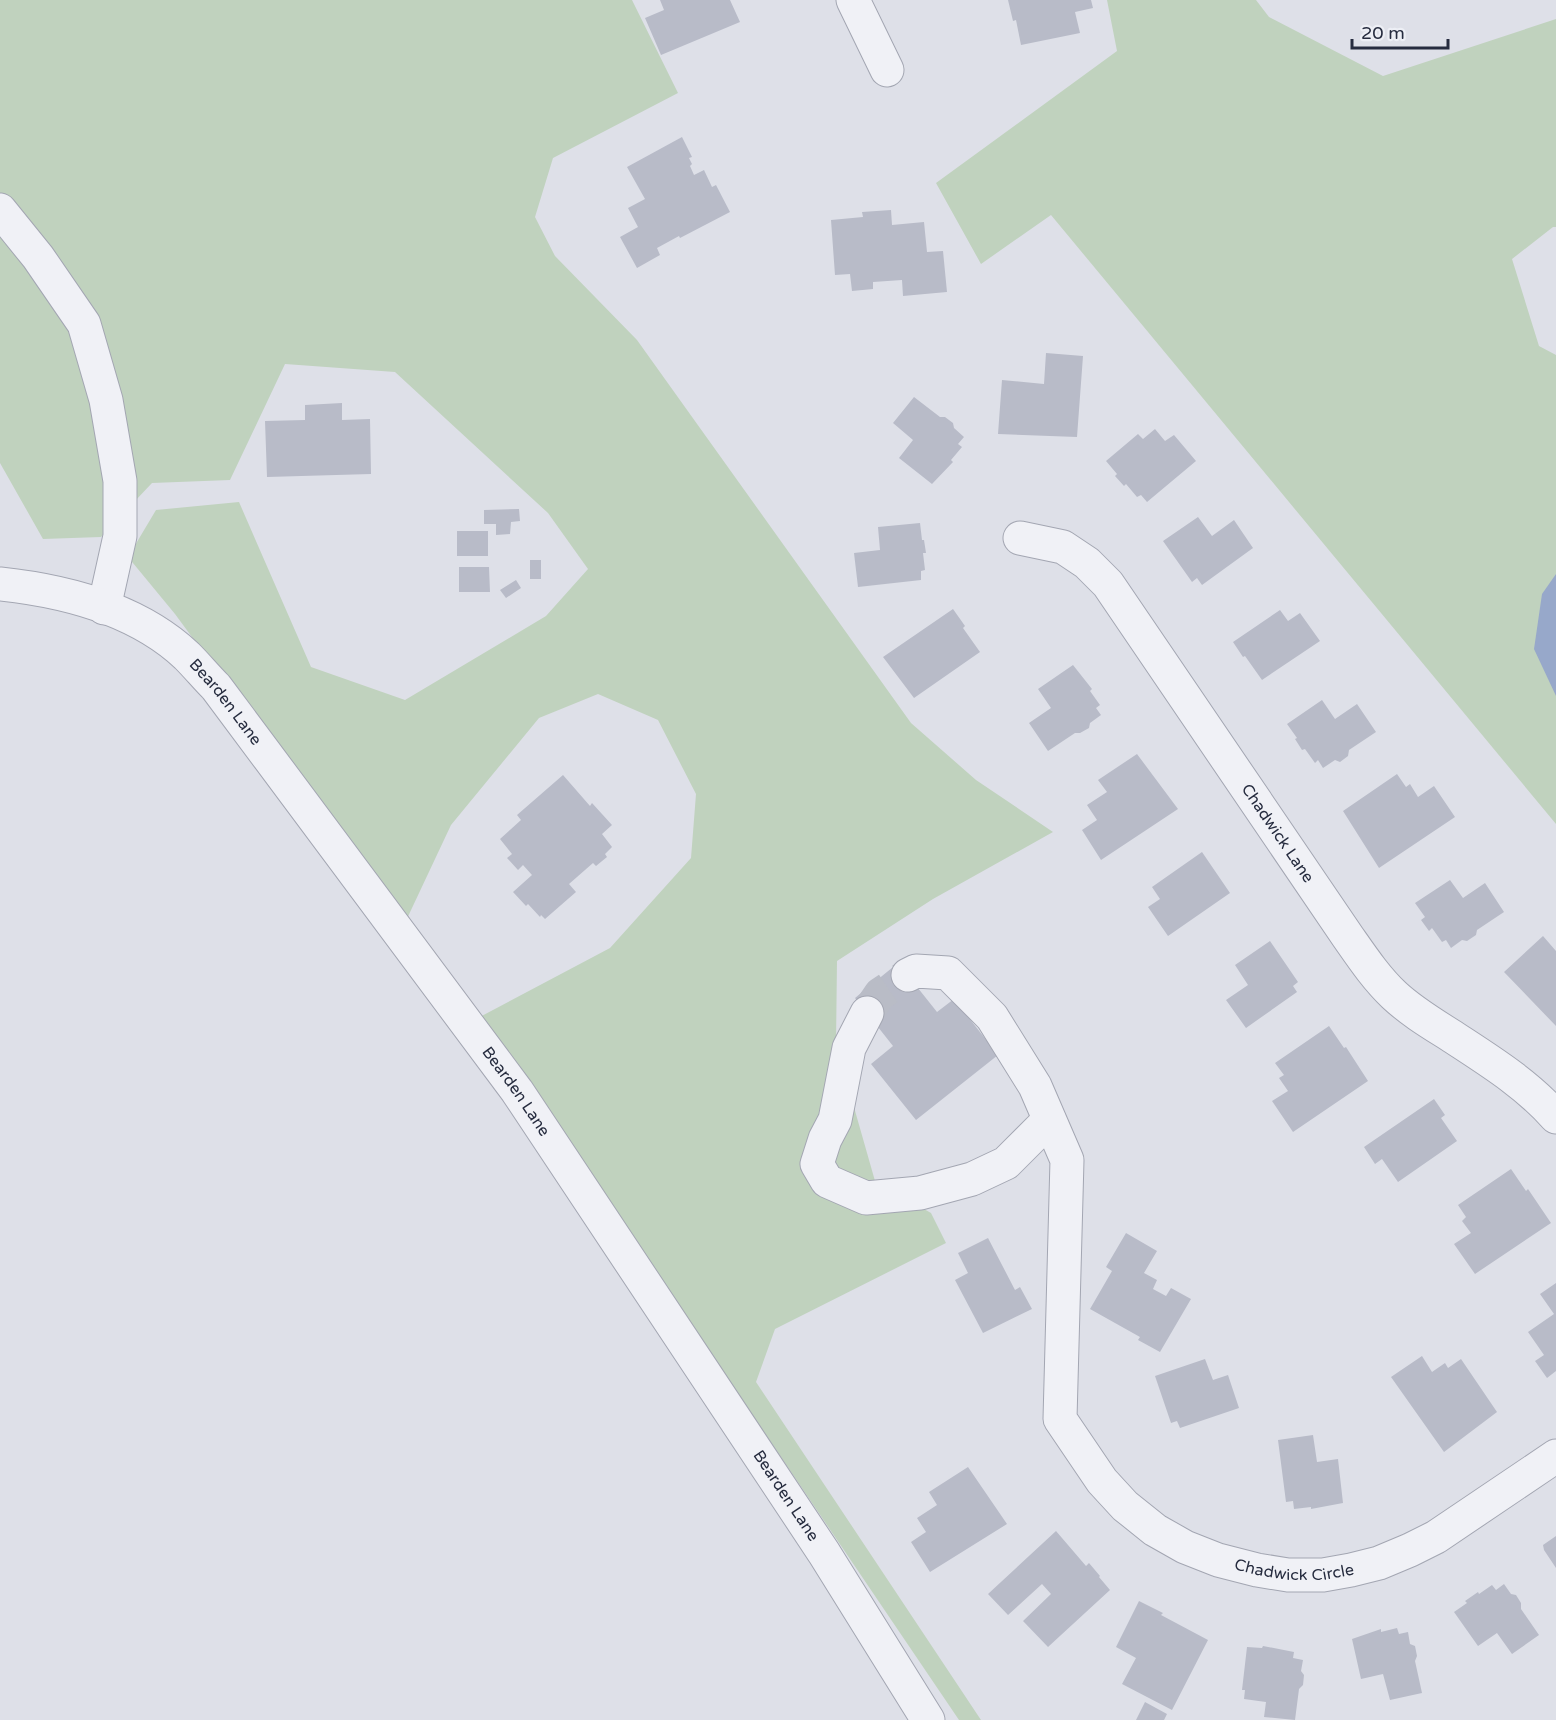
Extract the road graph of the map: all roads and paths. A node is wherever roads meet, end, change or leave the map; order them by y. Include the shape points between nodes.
1 (853, 0) edge
2 (887, 70) dead end
3 (0, 210) edge
4 (1020, 538) dead end
5 (0, 584) edge
6 (104, 608) junction
7 (908, 975) tunnel mouth
8 (867, 1013) tunnel mouth
9 (1556, 1117) edge
10 (1049, 1120) junction
11 (1556, 1456) edge
12 (928, 1720) edge

1 - 2 street
3 - 6 street via 84,324 106,400 120,481 120,536
4 - 9 street, Chadwick Lane via 1063,547 1108,584 1348,937 1394,994 1517,1080
5 - 6 street, Bearden Lane via 68,594
6 - 12 street, Bearden Lane via 152,630 186,655 216,687 517,1091 824,1553
7 - 10 street via 916,971 948,973 992,1017 1035,1086
8 - 10 street via 849,1048 835,1120 817,1164 827,1181 866,1198 920,1193 972,1179 1006,1163
10 - 11 street, Chadwick Circle via 1067,1160 1060,1419 1102,1481 1155,1530 1218,1560 1257,1570 1288,1575 1351,1570 1410,1551

